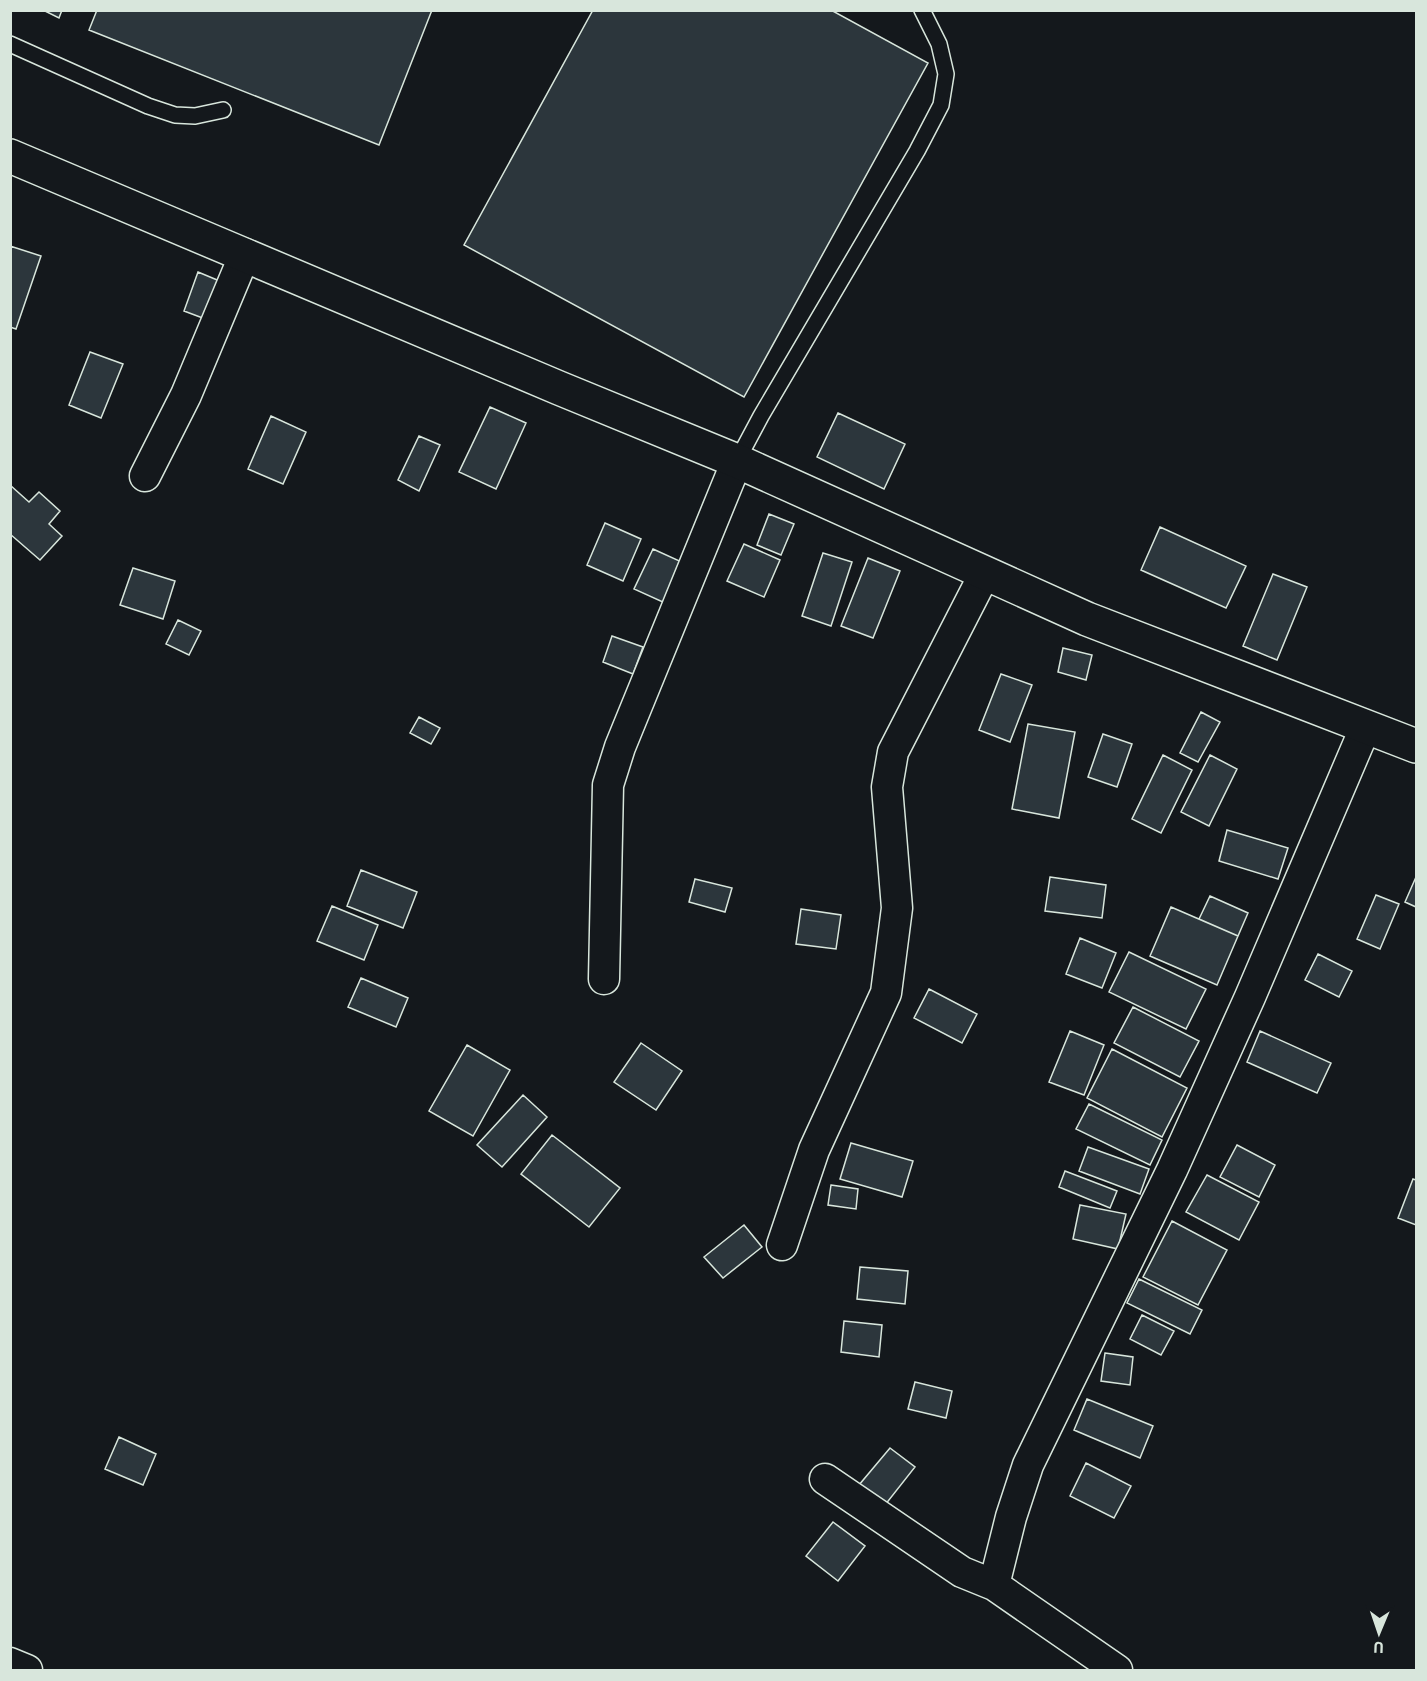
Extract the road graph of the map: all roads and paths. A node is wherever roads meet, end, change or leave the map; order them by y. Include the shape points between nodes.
1 (922, 10) edge
2 (10, 44) edge
3 (223, 110) dead end
4 (10, 156) edge
5 (245, 254) junction
6 (737, 461) junction
7 (145, 476) dead end
8 (985, 573) junction
9 (1366, 726) junction
10 (1416, 747) edge
11 (604, 979) dead end
12 (782, 1245) dead end
13 (825, 1479) dead end
14 (994, 1586) junction
15 (10, 1663) edge
16 (27, 1671) edge
17 (1117, 1671) edge

1 - 6 lane via 939,44 946,74 941,105
2 - 3 lane via 175,115 195,116
4 - 5 street
5 - 6 street
5 - 7 street via 186,396
6 - 8 street
6 - 11 street via 608,785
8 - 9 street via 1087,619
8 - 12 street via 893,752 887,787 897,908 886,993 814,1150
9 - 10 street
9 - 14 street via 1172,1170 1028,1465
13 - 14 street via 962,1572
14 - 17 street
15 - 16 street

